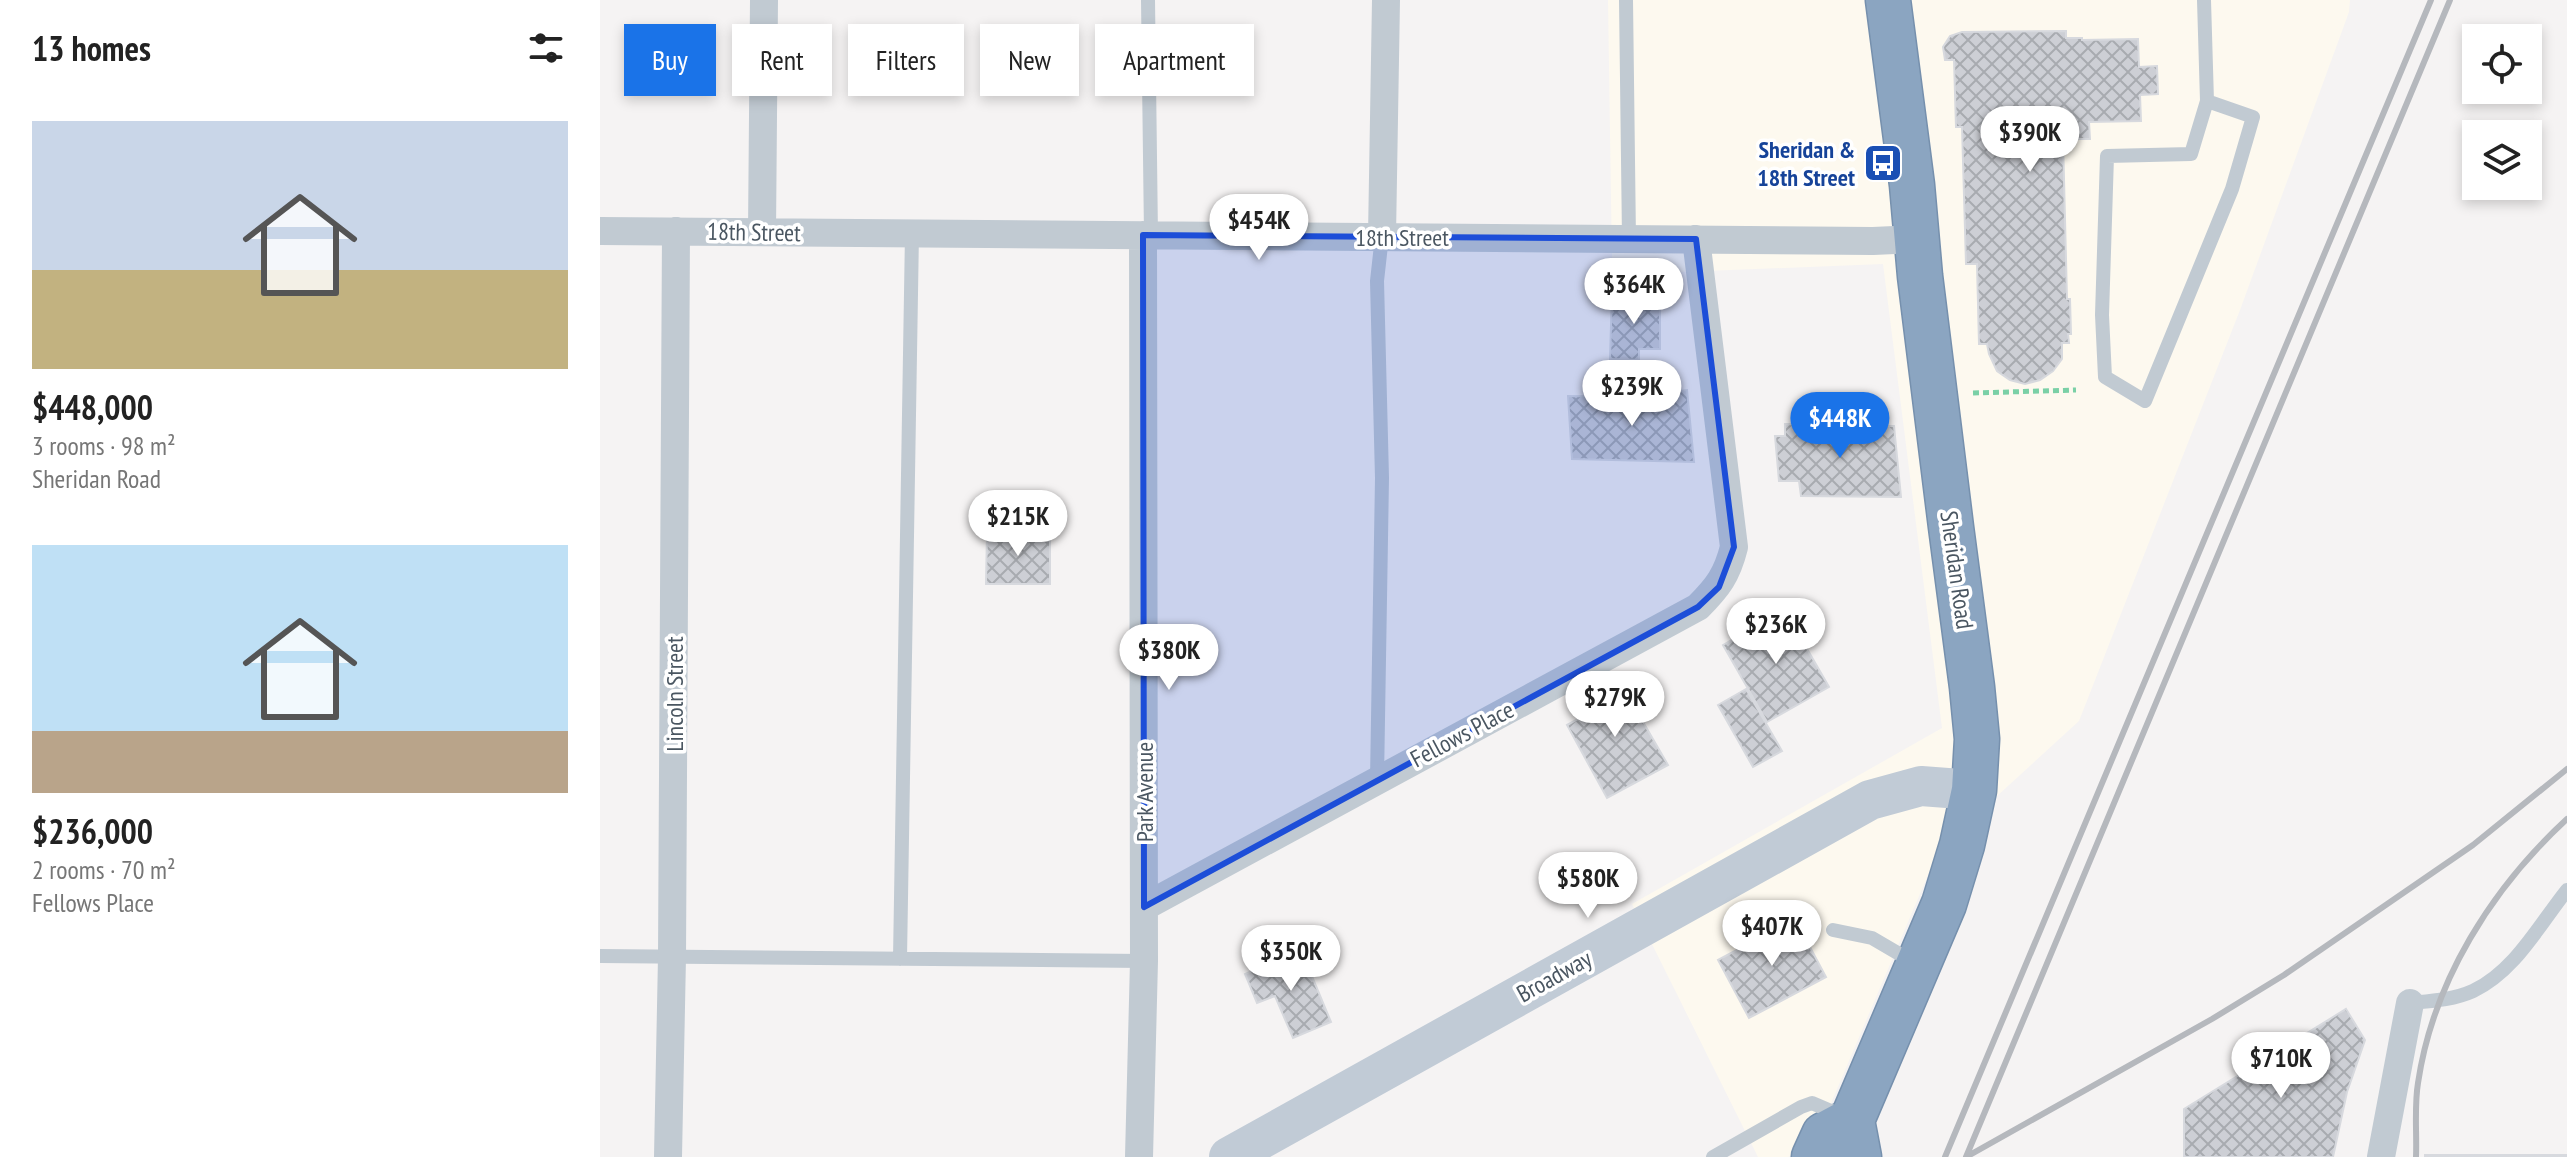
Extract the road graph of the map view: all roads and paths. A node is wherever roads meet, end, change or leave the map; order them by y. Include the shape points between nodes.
1 (764, 0) edge
2 (1148, 0) edge
3 (1386, 0) edge
4 (1626, 0) edge
5 (1888, 0) edge
6 (2204, 0) edge
7 (2207, 101) junction
8 (600, 231) edge
9 (676, 231) junction
10 (762, 232) junction
11 (912, 233) junction
12 (1147, 235) junction
13 (1382, 236) junction
14 (1629, 239) junction
15 (1696, 239) junction
16 (1916, 239) junction
17 (2076, 390) dead end
18 (1973, 393) dead end
19 (1377, 780) junction
20 (1974, 790) junction
21 (2567, 890) edge
22 (1144, 907) junction
23 (1833, 930) dead end
24 (600, 956) edge
25 (672, 957) junction
26 (900, 959) junction
27 (1144, 961) junction
28 (1919, 965) junction
29 (2410, 1003) joint
30 (1855, 1138) edge
31 (668, 1157) edge
32 (1139, 1157) edge
33 (1229, 1157) edge
34 (1713, 1157) edge
35 (1814, 1157) edge
36 (2381, 1157) edge

1 - 10 street
2 - 12 lane
3 - 13 street
4 - 14 lane
5 - 16 highway, Sheridan Road
6 - 7 lane
7 - 7 lane via 2253,117 2232,189 2145,401 2105,377 2107,156 2191,154
8 - 9 street, 18th Street
9 - 10 street, 18th Street
9 - 25 street, Lincoln Street
10 - 11 street, 18th Street
11 - 12 street, 18th Street
11 - 26 lane
12 - 13 street, 18th Street
12 - 22 street, Park Avenue
13 - 14 street, 18th Street
13 - 19 lane via 1377,281 1382,478
14 - 15 street, 18th Street
15 - 16 street, 18th Street
15 - 19 street, Fellows Place via 1734,547 1719,587 1698,607
16 - 20 highway, Sheridan Road via 1972,687
17 - 18 path
19 - 22 street, Fellows Place
20 - 28 highway, Sheridan Road via 1955,874
20 - 33 street, Broadway via 1921,786 1870,800
21 - 29 lane via 2509,966 2473,991
22 - 27 street, Park Avenue
23 - 28 lane via 1872,938
24 - 25 lane
25 - 26 lane
25 - 31 street, Lincoln Street
26 - 27 lane
27 - 32 street, Park Avenue
28 - 30 highway, Sheridan Road
29 - 36 street
30 - 34 lane via 1812,1103
30 - 35 highway via 1824,1135

